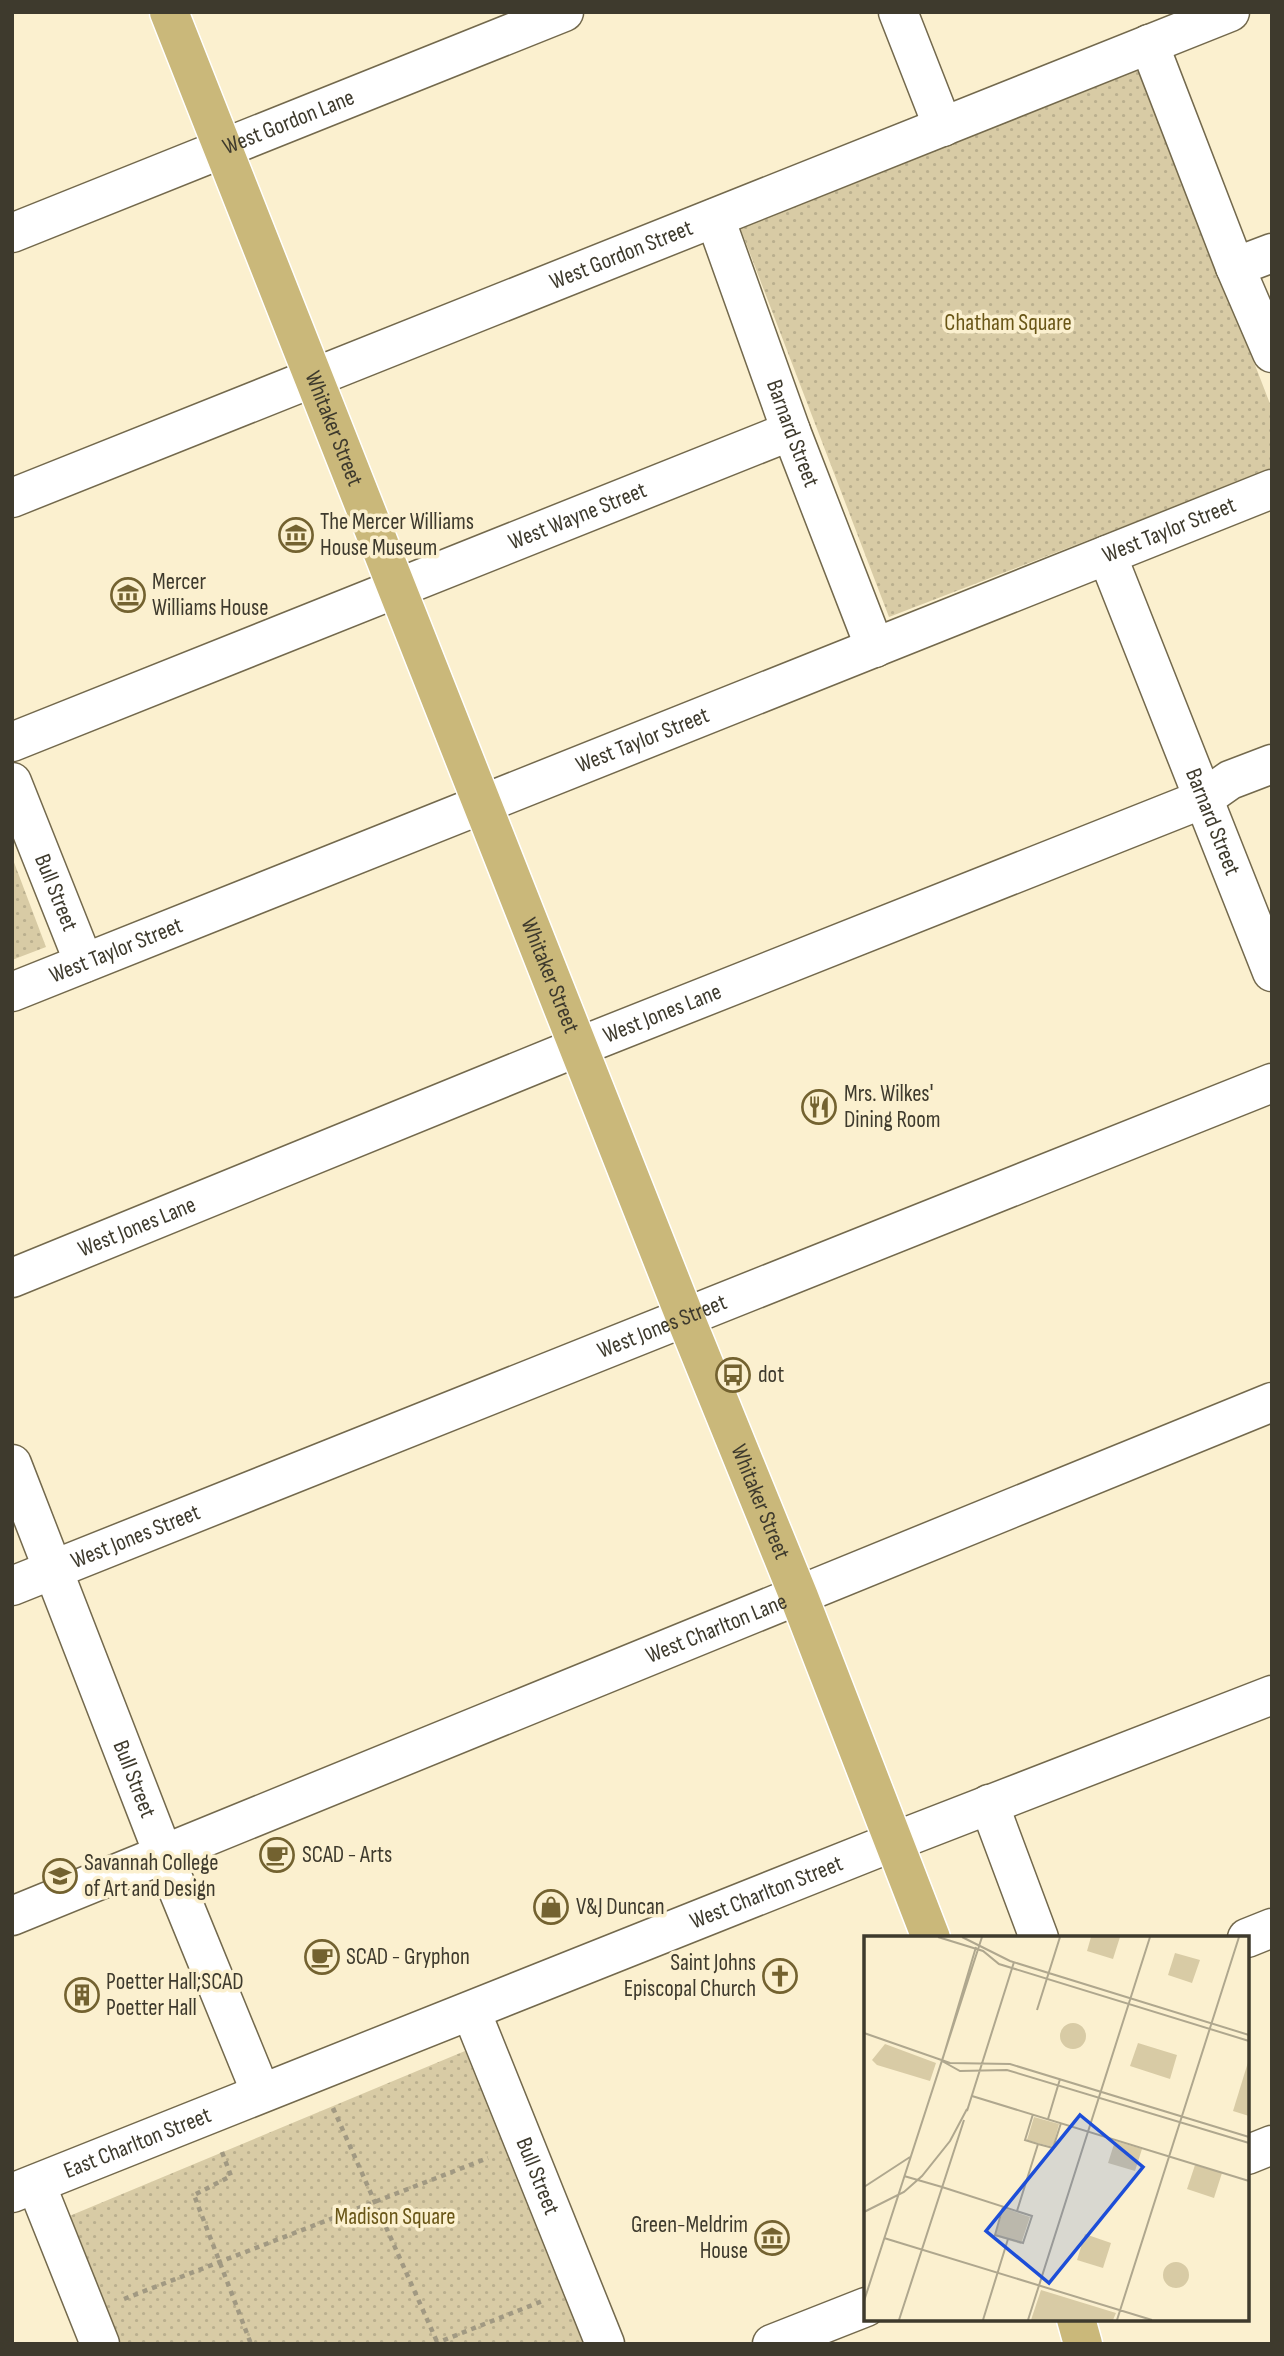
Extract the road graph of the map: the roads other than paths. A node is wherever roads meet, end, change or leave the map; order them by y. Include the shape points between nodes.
1 (169, 12) edge
2 (564, 12) edge
3 (898, 12) edge
4 (1230, 12) edge
5 (1149, 44) junction
6 (943, 127) junction
7 (222, 149) junction
8 (715, 218) junction
9 (12, 233) edge
10 (1272, 253) edge
11 (1236, 267) junction
12 (1272, 353) edge
13 (313, 378) junction
14 (790, 431) junction
15 (1272, 489) edge
16 (12, 498) edge
17 (1107, 555) junction
18 (397, 588) junction
19 (875, 648) junction
20 (12, 742) edge
21 (1272, 764) edge
22 (12, 782) edge
23 (1203, 799) junction
24 (482, 804) junction
25 (84, 963) junction
26 (1272, 972) edge
27 (12, 992) edge
28 (578, 1047) junction
29 (1272, 1083) edge
30 (12, 1278) edge
31 (685, 1317) junction
32 (1272, 1402) edge
33 (12, 1464) edge
34 (54, 1569) junction
35 (12, 1586) edge
36 (799, 1597) junction
37 (1272, 1695) edge
38 (989, 1804) junction
39 (893, 1842) junction
40 (164, 1856) junction
41 (12, 1916) edge
42 (1272, 1928) edge
43 (930, 1936) edge
44 (1038, 1936) edge
45 (1249, 1937) edge
46 (471, 2011) junction
47 (261, 2093) junction
48 (1272, 2145) edge
49 (1249, 2154) edge
50 (24, 2189) edge
51 (864, 2308) edge
52 (1077, 2321) edge
53 (100, 2344) edge
54 (605, 2344) edge
55 (772, 2344) edge
56 (1083, 2344) edge

1 - 7 main road, Whitaker Street
2 - 7 street, West Gordon Lane
3 - 6 street
4 - 5 street, West Gordon Street
5 - 6 street, West Gordon Street
5 - 11 street
6 - 8 street, West Gordon Street
7 - 9 street, West Gordon Lane
7 - 13 main road, Whitaker Street
8 - 13 street, West Gordon Street
8 - 14 street, Barnard Street
10 - 11 street
11 - 12 street
13 - 16 street, West Gordon Street
13 - 18 main road, Whitaker Street
14 - 18 street, West Wayne Street
14 - 19 street, Barnard Street
15 - 17 street, West Taylor Street
17 - 19 street, West Taylor Street
17 - 23 street, Barnard Street
18 - 20 street, West Wayne Street
18 - 24 main road, Whitaker Street
19 - 24 street, West Taylor Street
21 - 23 street, West Jones Lane via 1230,780
22 - 25 street, Bull Street
23 - 26 street, Barnard Street
23 - 28 street, West Jones Lane
24 - 25 street, West Taylor Street
24 - 28 main road, Whitaker Street
25 - 27 street, West Taylor Street
28 - 30 street, West Jones Lane
28 - 31 main road, Whitaker Street
29 - 31 street, West Jones Street
31 - 34 street, West Jones Street
31 - 36 main road, Whitaker Street
32 - 36 street, West Charlton Lane
33 - 34 street, Bull Street
34 - 35 street, West Jones Street
34 - 40 street, Bull Street
36 - 39 main road, Whitaker Street
36 - 40 street, West Charlton Lane
37 - 38 street, West Charlton Street
38 - 39 street, West Charlton Street
38 - 44 street
39 - 43 main road, Whitaker Street
39 - 46 street, West Charlton Street
40 - 41 street, West Charlton Lane
40 - 47 street, Bull Street
42 - 45 street
46 - 47 street, West Charlton Street
46 - 54 street, Bull Street
47 - 50 street, East Charlton Street
48 - 49 street
50 - 53 street
51 - 55 street
52 - 56 main road

